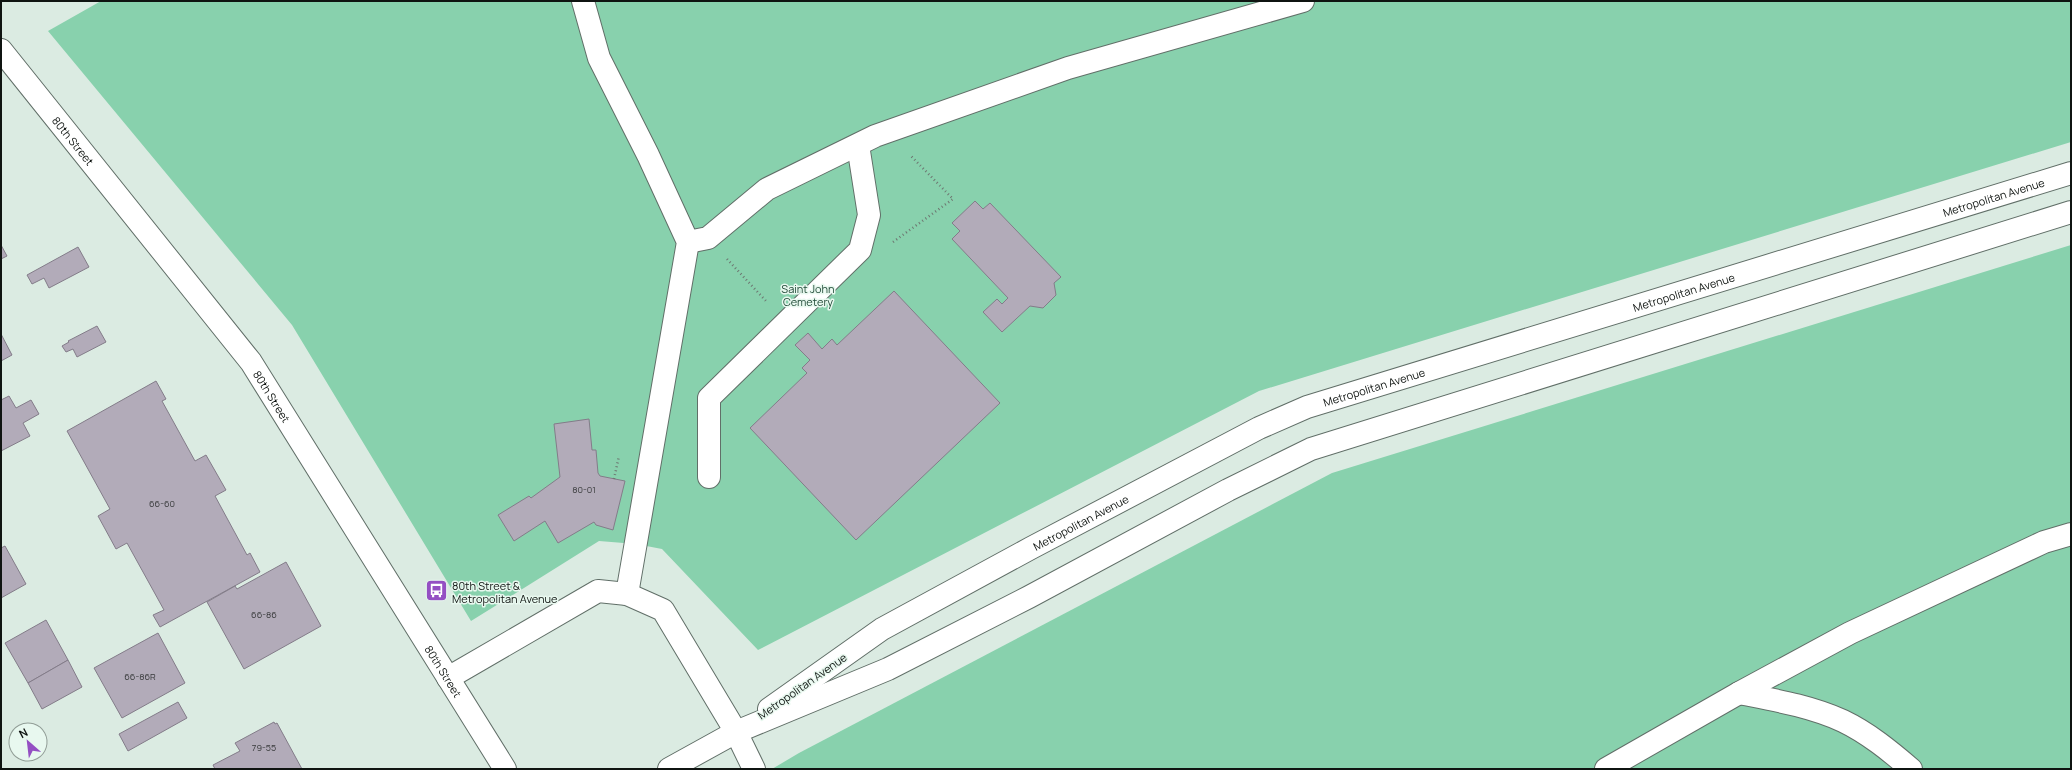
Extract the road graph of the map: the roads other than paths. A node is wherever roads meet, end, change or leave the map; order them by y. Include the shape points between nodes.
1 (583, 1) edge
2 (1303, 1) edge
3 (1, 50) edge
4 (858, 144) junction
5 (2071, 173) edge
6 (2071, 212) edge
7 (698, 240) junction
8 (709, 477) dead end
9 (2071, 534) edge
10 (627, 594) junction
11 (448, 678) junction
12 (1738, 693) junction
13 (736, 732) junction
14 (505, 769) edge
15 (669, 769) edge
16 (754, 769) edge
17 (1606, 769) edge
18 (1911, 769) edge

1 - 7 main road via 599,58 648,155
2 - 4 main road via 1068,68
3 - 11 main road, 80th Street via 251,362
4 - 7 main road via 766,189
4 - 8 main road via 869,215 860,250 709,398
5 - 13 main road, Metropolitan Avenue via 1307,407 1245,435 882,629
6 - 13 main road, Metropolitan Avenue via 1311,449 888,669
7 - 10 main road
9 - 12 main road via 2044,542 1850,633
10 - 11 main road via 598,591
10 - 13 main road via 663,610
11 - 14 main road, 80th Street
12 - 17 main road
12 - 18 main road via 1802,706 1843,721 1879,743
13 - 15 main road, Metropolitan Avenue
13 - 16 main road

